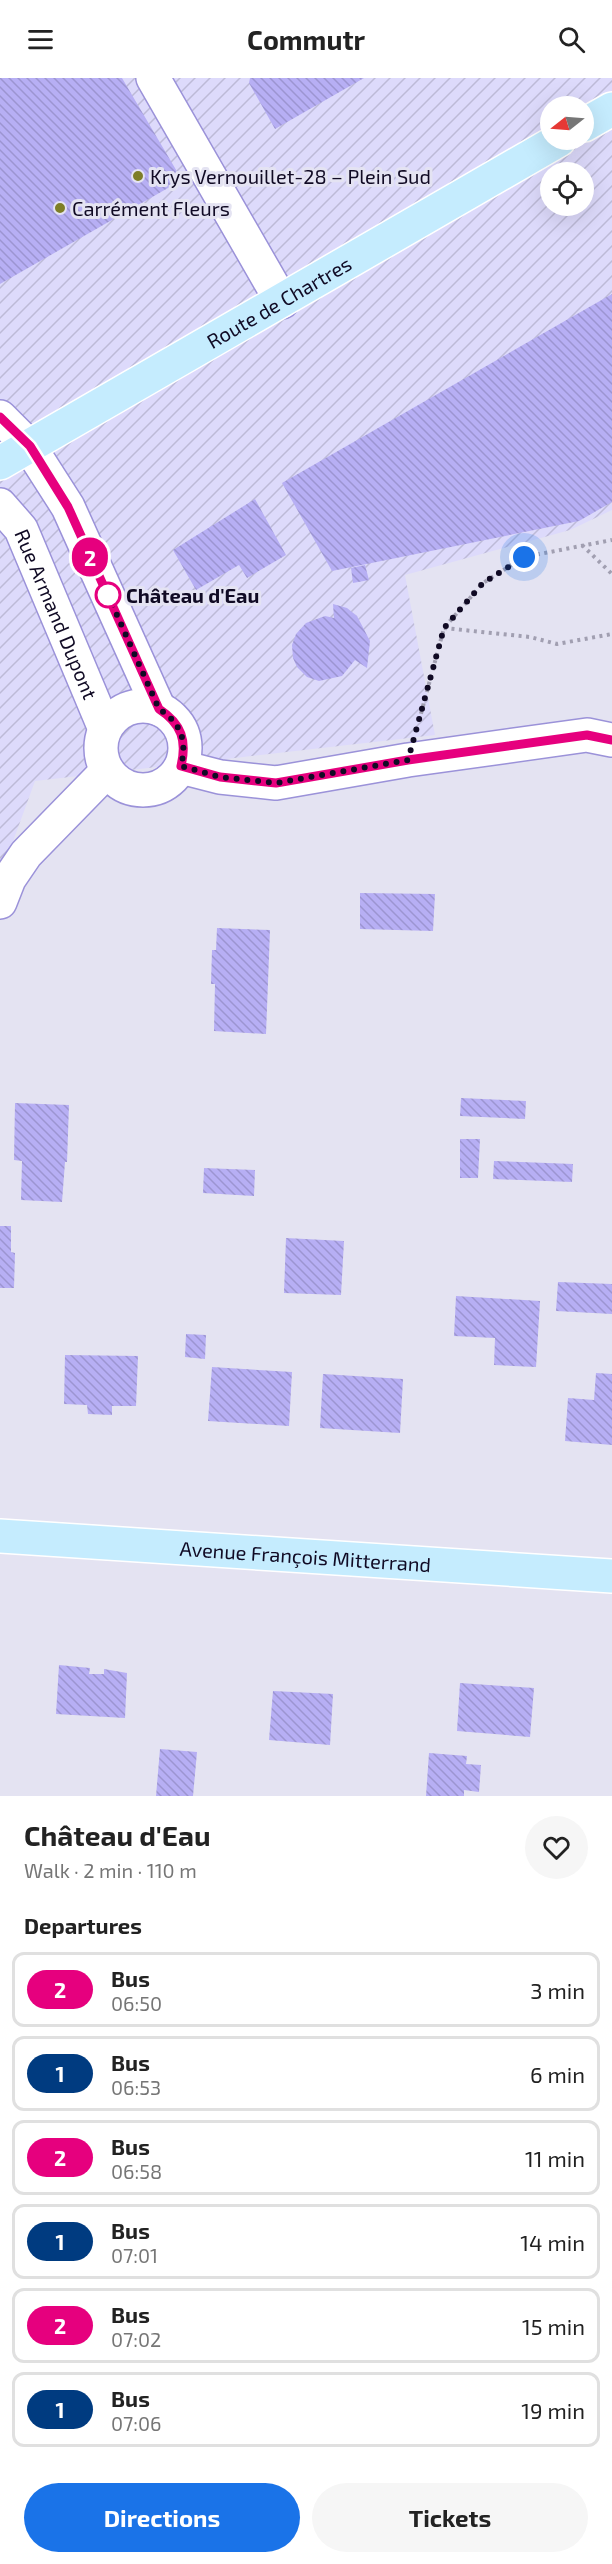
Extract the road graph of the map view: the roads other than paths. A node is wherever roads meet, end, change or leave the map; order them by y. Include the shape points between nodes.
1 (153, 78) edge
2 (612, 108) edge
3 (594, 119) edge
4 (542, 150) edge
5 (282, 302) junction
6 (0, 417) edge
7 (30, 446) junction
8 (0, 463) edge
9 (0, 504) edge
10 (159, 709) junction
11 (105, 729) junction
12 (612, 740) edge
13 (181, 766) junction
14 (107, 771) junction
15 (0, 902) edge
16 (0, 1536) edge
17 (612, 1576) edge

1 - 5 street
2 - 3 main road
4 - 5 main road, Route de Chartres
5 - 7 main road, Route de Chartres
6 - 7 street
7 - 8 main road, Route de Chartres
7 - 10 street via 68,507
9 - 11 street, Rue Armand Dupont via 21,529
10 - 11 street via 135,707 123,711
10 - 13 street via 179,727 184,740
11 - 14 street via 101,743
12 - 13 street via 587,735 276,783 220,777
13 - 14 street via 164,785 139,790 127,787
14 - 15 street via 26,854 9,879
16 - 17 main road, Avenue François Mitterrand

